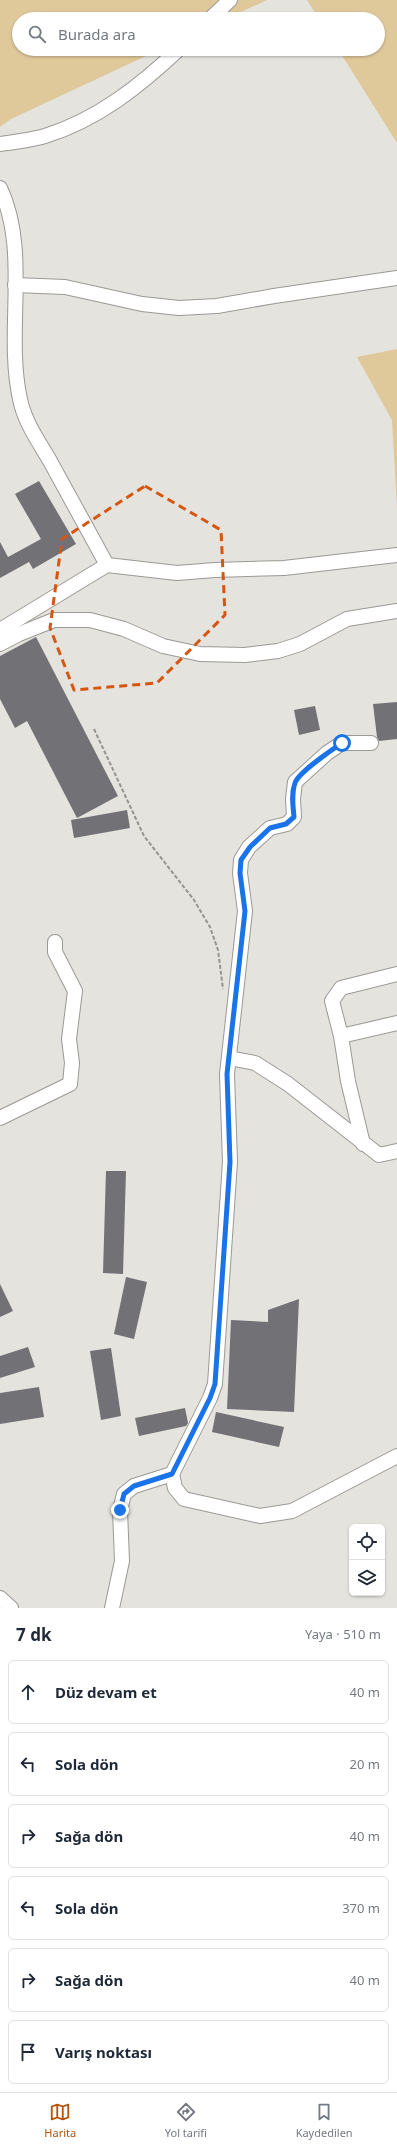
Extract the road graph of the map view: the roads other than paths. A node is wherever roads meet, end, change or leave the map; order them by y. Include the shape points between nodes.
1 (172, 56) edge
2 (0, 144) edge
3 (0, 188) edge
4 (397, 278) edge
5 (15, 285) junction
6 (397, 555) edge
7 (107, 565) junction
8 (397, 611) edge
9 (0, 630) edge
10 (0, 644) edge
11 (372, 743) dead end
12 (55, 942) dead end
13 (397, 974) edge
14 (397, 1023) edge
15 (341, 1036) junction
16 (228, 1058) junction
17 (0, 1118) edge
18 (364, 1144) junction
19 (397, 1151) edge
20 (397, 1456) edge
21 (172, 1474) junction
22 (0, 1598) edge
23 (11, 1608) edge
24 (112, 1608) edge

1 - 2 street via 148,79 86,119 44,136
3 - 5 street via 10,219
4 - 5 street via 217,306 179,308 142,304 64,287
5 - 7 street via 15,356 20,400 30,426
6 - 7 street via 284,568 178,573
7 - 9 street
8 - 10 street via 347,619 300,644 278,651 245,655 200,654 163,646 124,629 90,620 54,620
11 - 16 street via 342,743 327,753 295,782 294,817 286,824 270,828 250,847 241,860 240,873 245,911
12 - 17 street via 55,952 75,991 69,1039 72,1063 70,1084
13 - 15 street via 341,988 332,1001
14 - 15 street
15 - 18 street via 348,1081
16 - 18 street via 255,1063 288,1084
16 - 21 street via 230,1162 215,1384
18 - 19 street via 380,1155
20 - 21 street via 292,1511 260,1516 184,1499 175,1488
21 - 24 street via 134,1486 124,1494 120,1510 122,1561
22 - 23 street

